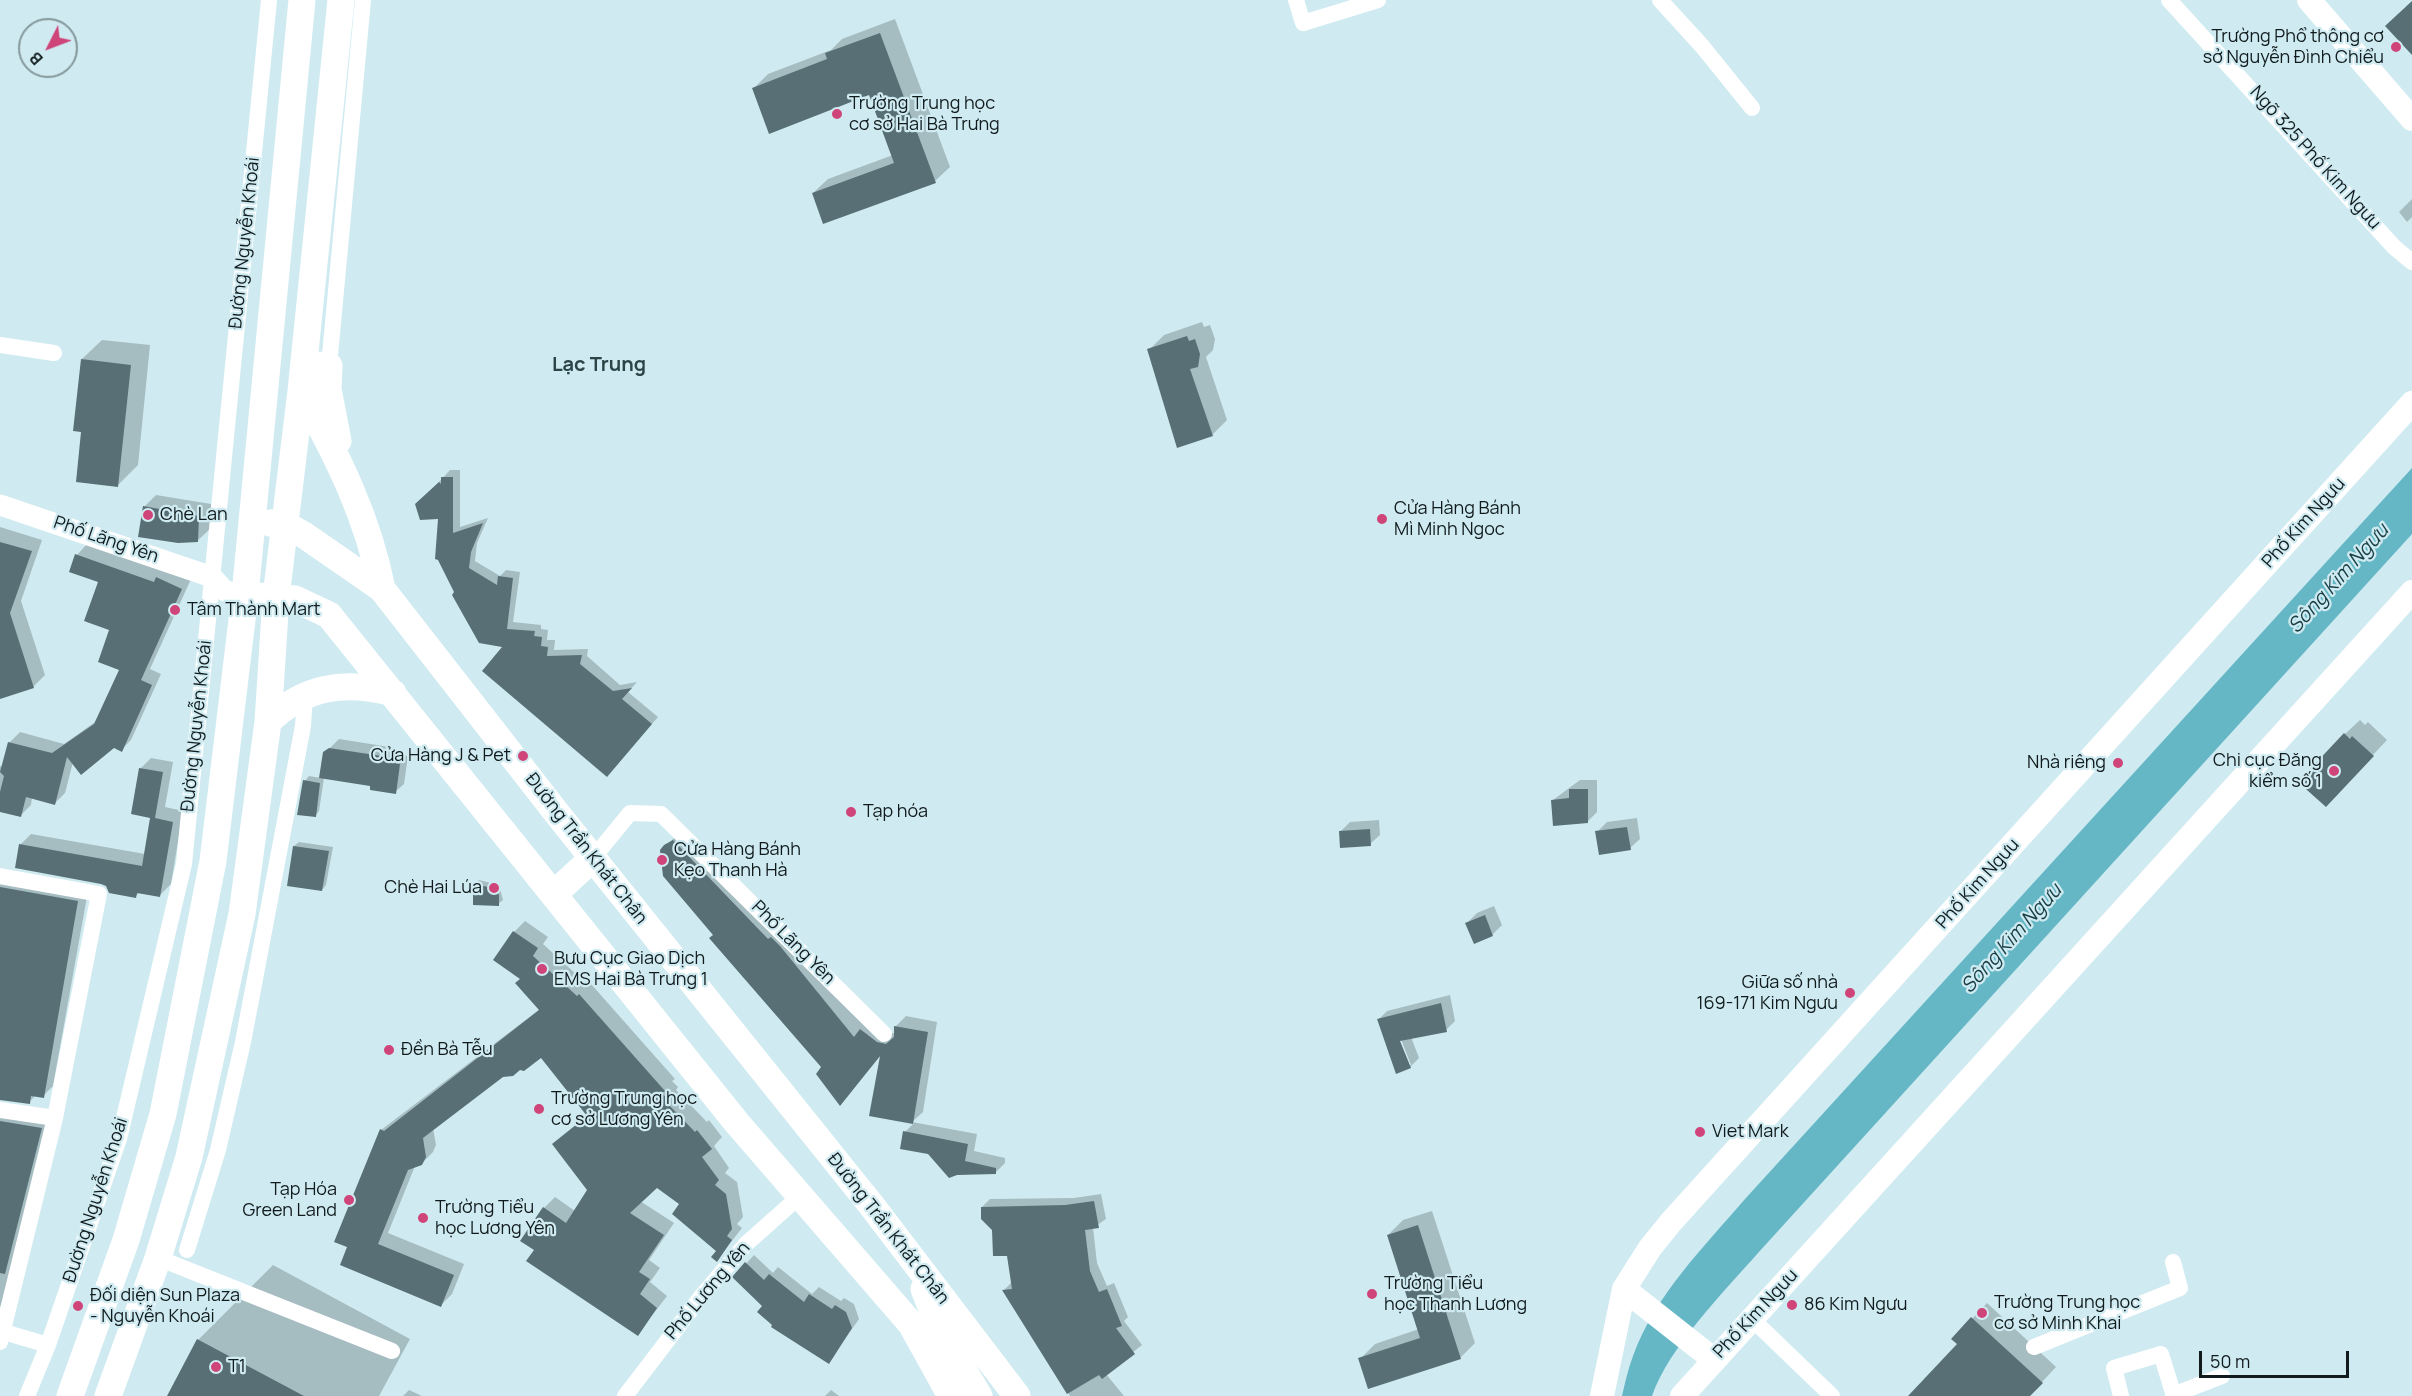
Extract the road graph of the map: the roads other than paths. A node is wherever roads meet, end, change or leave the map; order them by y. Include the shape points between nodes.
1 (269, 0) edge
2 (302, 0) edge
3 (341, 0) edge
4 (363, 0) edge
5 (1296, 0) edge
6 (1378, 0) edge
7 (1660, 0) edge
8 (2169, 0) edge
9 (2309, 0) edge
10 (1752, 108) dead end
11 (2412, 119) edge
12 (2412, 262) edge
13 (0, 345) edge
14 (54, 353) dead end
15 (316, 365) junction
16 (301, 391) junction
17 (2412, 403) edge
18 (343, 466) junction
19 (0, 505) edge
20 (251, 521) junction
21 (286, 525) junction
22 (212, 577) junction
23 (246, 584) junction
24 (382, 589) junction
25 (2412, 592) edge
26 (276, 597) junction
27 (393, 693) junction
28 (305, 695) junction
29 (268, 722) junction
30 (594, 857) junction
31 (0, 876) edge
32 (554, 894) junction
33 (884, 1034) dead end
34 (0, 1110) edge
35 (55, 1118) junction
36 (801, 1195) junction
37 (187, 1250) dead end
38 (158, 1258) junction
39 (2173, 1262) dead end
40 (914, 1263) junction
41 (1624, 1289) junction
42 (1752, 1319) junction
43 (911, 1324) junction
44 (1, 1335) edge
45 (48, 1345) junction
46 (2034, 1347) dead end
47 (392, 1351) dead end
48 (1705, 1353) junction
49 (2222, 1376) dead end
50 (27, 1396) edge
51 (70, 1396) edge
52 (108, 1396) edge
53 (625, 1396) edge
54 (951, 1396) edge
55 (978, 1396) edge
56 (1017, 1396) edge
57 (1602, 1396) edge
58 (1682, 1396) edge
59 (1832, 1396) edge
60 (2121, 1396) edge
61 (2173, 1396) edge

1 - 22 street, Đường Nguyễn Khoái
2 - 20 main road, Đường Nguyễn Khoái
3 - 15 main road
4 - 15 street
5 - 6 street via 1303,23
7 - 10 street
8 - 12 street, Ngõ 325 Phố Kim Ngưu
9 - 11 main road
13 - 14 street
15 - 16 main road
15 - 18 main road via 328,389
16 - 18 main road
16 - 21 main road
17 - 41 main road, Phố Kim Ngưu via 1684,1208 1650,1248
18 - 24 main road via 374,547
19 - 22 street, Phố Lãng Yên
20 - 21 main road, Đường Trần Khát Chân
20 - 23 main road, Đường Nguyễn Khoái
21 - 24 main road, Đường Trần Khát Chân
21 - 26 main road
22 - 23 street, Phố Lãng Yên via 225,591
22 - 45 street, Đường Nguyễn Khoái via 178,889 119,1139
23 - 26 main road
23 - 51 main road, Đường Nguyễn Khoái via 213,861 163,1114 126,1240
24 - 30 main road, Đường Trần Khát Chân
25 - 42 main road, Phố Kim Ngưu
26 - 27 main road via 295,599 329,615
26 - 29 main road
27 - 28 main road via 346,686
27 - 32 main road
28 - 29 main road via 284,706
28 - 37 street via 303,726 243,1042 218,1150
29 - 38 main road via 242,914 189,1157
30 - 32 main road
30 - 33 street, Phố Lãng Yên via 630,813 661,814
30 - 40 main road, Đường Trần Khát Chân
31 - 35 street via 99,894
32 - 36 main road via 737,1123
34 - 35 street
35 - 44 street
36 - 43 main road
36 - 53 street, Phố Lương Yên via 746,1244
38 - 47 street
38 - 52 main road
39 - 46 street via 2180,1288
40 - 55 main road via 940,1330
40 - 56 main road, Đường Trần Khát Chân
41 - 48 main road
41 - 57 main road, Phố Kim Ngưu
42 - 48 main road, Phố Kim Ngưu
42 - 59 street
43 - 54 main road
43 - 55 main road
44 - 45 street
45 - 50 street, Đường Nguyễn Khoái
48 - 58 main road, Phố Kim Ngưu
49 - 61 street
60 - 61 street via 2114,1368 2161,1354

